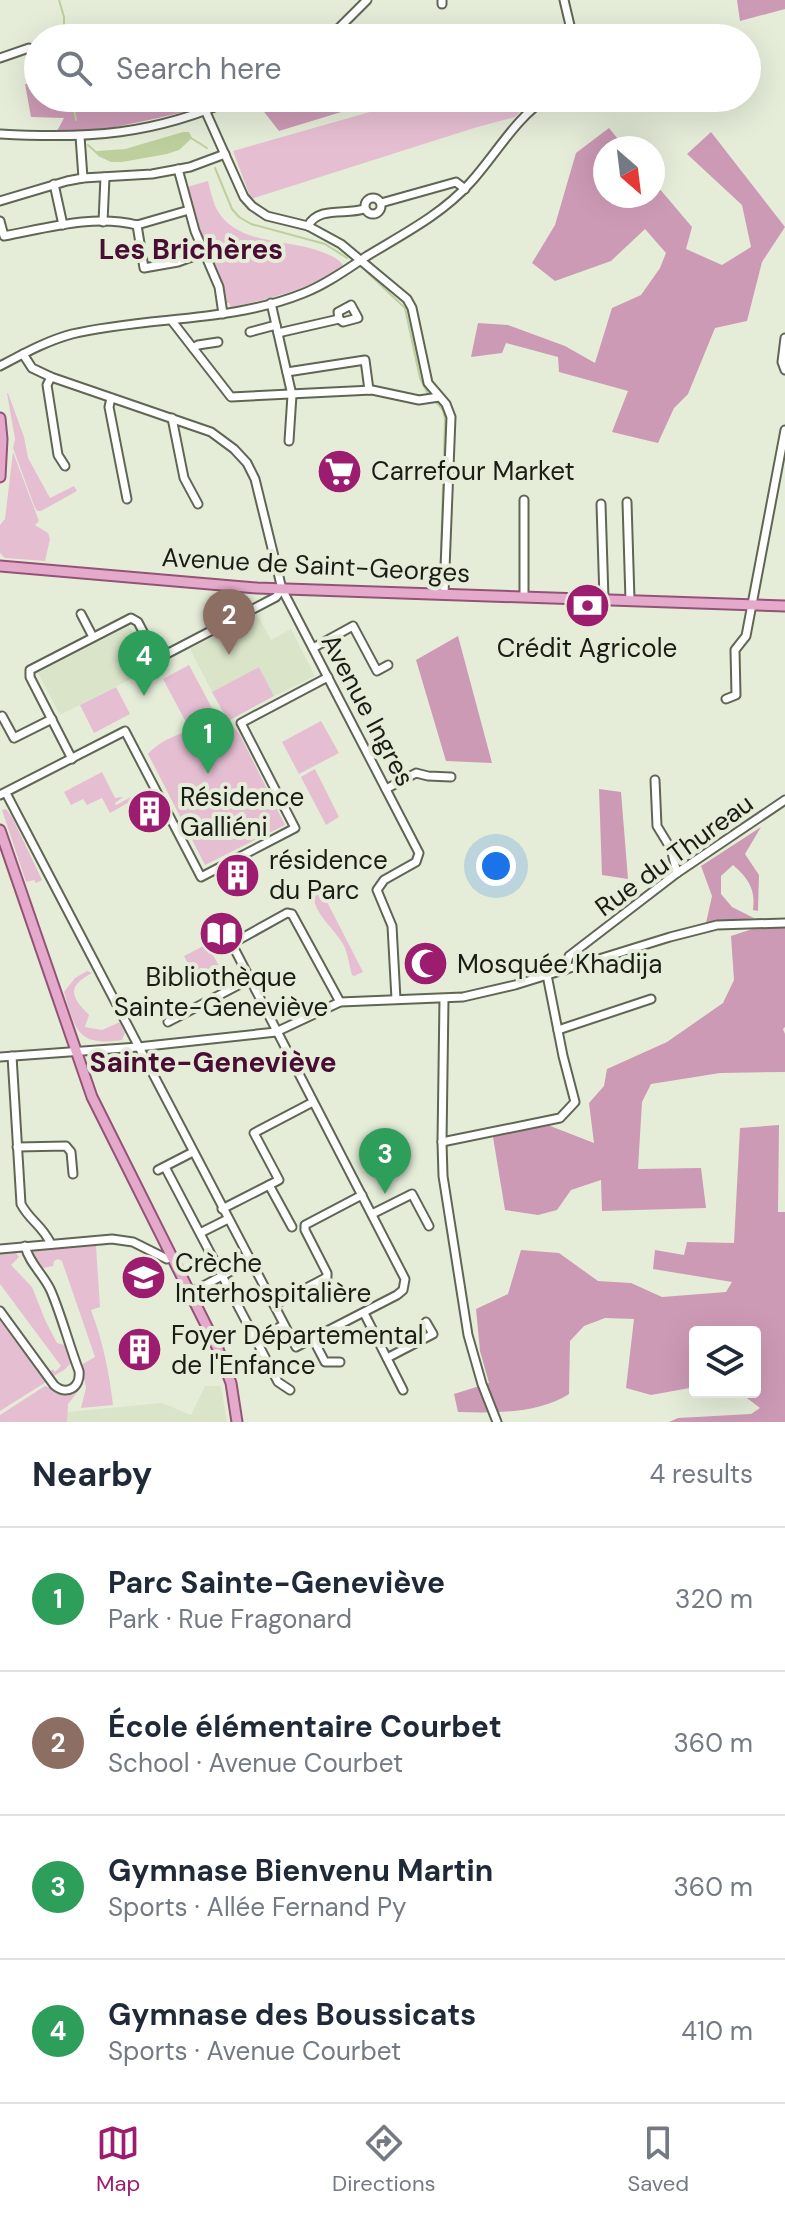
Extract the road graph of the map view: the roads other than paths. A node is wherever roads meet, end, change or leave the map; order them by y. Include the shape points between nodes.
1 (367, 0) edge
2 (564, 0) edge
3 (343, 24) edge
4 (570, 24) edge
5 (24, 50) edge
6 (0, 58) edge
7 (199, 112) edge
8 (206, 112) edge
9 (529, 112) edge
10 (0, 134) edge
11 (80, 136) junction
12 (225, 154) junction
13 (178, 169) junction
14 (105, 177) junction
15 (83, 178) junction
16 (54, 184) junction
17 (465, 189) junction
18 (0, 201) edge
19 (189, 210) junction
20 (0, 221) edge
21 (103, 222) junction
22 (63, 225) junction
23 (137, 225) junction
24 (308, 226) junction
25 (203, 253) junction
26 (362, 260) junction
27 (271, 303) junction
28 (223, 314) junction
29 (339, 319) dead end
30 (172, 321) junction
31 (277, 329) junction
32 (250, 332) dead end
33 (785, 338) edge
34 (218, 342) dead end
35 (193, 348) junction
36 (23, 354) junction
37 (0, 366) edge
38 (785, 370) edge
39 (287, 372) junction
40 (51, 377) junction
41 (369, 390) junction
42 (292, 395) junction
43 (439, 397) junction
44 (111, 398) junction
45 (0, 418) edge
46 (172, 418) junction
47 (785, 430) edge
48 (289, 441) dead end
49 (65, 466) dead end
50 (0, 477) edge
51 (127, 499) dead end
52 (524, 500) dead end
53 (627, 502) dead end
54 (198, 504) dead end
55 (601, 504) dead end
56 (0, 566) edge
57 (282, 589) junction
58 (444, 594) junction
59 (524, 596) junction
60 (604, 599) junction
61 (630, 600) junction
62 (750, 605) junction
63 (785, 606) edge
64 (81, 614) dead end
65 (93, 637) junction
66 (313, 648) junction
67 (388, 665) dead end
68 (328, 677) junction
69 (726, 699) dead end
70 (2, 716) dead end
71 (52, 719) junction
72 (72, 759) junction
73 (451, 777) dead end
74 (655, 780) dead end
75 (386, 789) junction
76 (3, 794) edge
77 (785, 800) edge
78 (0, 830) edge
79 (677, 873) junction
80 (785, 923) edge
81 (587, 943) junction
82 (586, 963) junction
83 (565, 970) junction
84 (547, 975) junction
85 (250, 979) junction
86 (396, 999) junction
87 (444, 999) junction
88 (651, 999) dead end
89 (340, 1002) junction
90 (168, 1022) dead end
91 (558, 1030) junction
92 (276, 1032) junction
93 (138, 1047) junction
94 (75, 1050) junction
95 (12, 1056) junction
96 (0, 1057) edge
97 (313, 1102) junction
98 (442, 1142) junction
99 (17, 1147) junction
100 (193, 1152) junction
101 (73, 1174) dead end
102 (269, 1185) junction
103 (362, 1195) junction
104 (222, 1209) junction
105 (372, 1214) junction
106 (228, 1219) junction
107 (429, 1226) dead end
108 (292, 1227) dead end
109 (200, 1233) junction
110 (51, 1244) junction
111 (25, 1246) junction
112 (0, 1249) edge
113 (172, 1257) junction
114 (250, 1261) junction
115 (222, 1276) junction
116 (190, 1293) junction
117 (274, 1305) junction
118 (0, 1311) edge
119 (364, 1313) junction
120 (426, 1322) dead end
121 (284, 1325) junction
122 (256, 1339) junction
123 (313, 1339) junction
124 (387, 1358) junction
125 (340, 1362) dead end
126 (290, 1390) dead end
127 (403, 1390) dead end
128 (237, 1422) edge
129 (497, 1422) edge

1 - 3 street
2 - 4 street
5 - 6 street
7 - 11 street via 147,128
8 - 12 street
9 - 17 street
10 - 11 street
11 - 15 street
12 - 13 street
12 - 24 street via 252,206 267,216
13 - 14 street
13 - 19 street
14 - 15 street
14 - 21 street
15 - 16 street
16 - 18 street
16 - 22 street
17 - 24 street via 456,182 381,203 371,198 364,209 327,213 314,217
17 - 26 street via 423,223
19 - 23 street
19 - 25 street
20 - 22 street via 4,236
21 - 22 street
21 - 23 street
23 - 25 street via 144,268
24 - 26 street
25 - 28 street via 219,287
26 - 27 street via 305,293
26 - 43 street via 410,303 428,383
27 - 28 street
27 - 31 street
28 - 30 street
29 - 31 street
30 - 35 street
30 - 36 street via 70,335
31 - 32 street
31 - 39 street
33 - 38 street
34 - 35 street
35 - 42 street via 231,397
36 - 37 street
36 - 40 street via 32,368
39 - 41 street via 365,360
39 - 42 street
40 - 44 street, Avenue Ingres
40 - 49 street via 47,385 58,455
41 - 42 street
41 - 43 street via 419,400
42 - 48 street
43 - 58 street via 451,417
44 - 46 street, Avenue Ingres
44 - 51 street
45 - 50 main road
46 - 54 street via 184,478
46 - 57 street, Avenue Ingres via 211,432 247,463 260,494
47 - 62 street
52 - 59 street
53 - 61 street
55 - 60 street
56 - 57 main road, Avenue de Saint-Georges
57 - 58 main road, Avenue de Saint-Georges
57 - 65 street via 276,597 157,659 134,618
57 - 66 street, Avenue Ingres
58 - 59 main road, Avenue de Saint-Georges
59 - 60 main road, Avenue de Saint-Georges
60 - 61 main road, Avenue de Saint-Georges
61 - 62 main road, Avenue de Saint-Georges
62 - 63 main road, Avenue de Saint-Georges
62 - 69 street via 746,636 735,650 736,695
64 - 65 street
65 - 71 street via 29,672
66 - 67 street via 353,626 377,671
66 - 68 street, Avenue Ingres
68 - 72 street via 241,723 295,828 201,877 125,731
68 - 75 street, Avenue Ingres
70 - 71 street via 14,738
71 - 72 street
72 - 76 street
73 - 75 street via 421,772
74 - 79 street via 657,826
75 - 86 street, Avenue Ingres via 419,857 377,890 392,926
76 - 93 street
77 - 79 street, Rue du Thureau
78 - 94 main road
79 - 81 street, Rue du Thureau
80 - 82 street via 717,925
81 - 82 street, Rue du Thureau
81 - 83 street, Rue du Thureau via 569,956
82 - 83 street
83 - 84 street
84 - 87 street
84 - 91 street
85 - 89 street via 234,941 291,913
85 - 90 street
85 - 92 street
86 - 87 street
86 - 89 street
87 - 98 street
88 - 91 street
89 - 92 street
91 - 98 street via 575,1096 560,1118
92 - 93 street
92 - 97 street
93 - 94 street
93 - 100 street
94 - 95 street
94 - 113 main road via 97,1109
95 - 96 street
95 - 99 street
97 - 102 street via 254,1133 279,1180
97 - 103 street
98 - 129 street via 462,1304
99 - 101 street via 66,1146
99 - 110 street via 21,1204
100 - 104 street
100 - 109 street via 161,1168
102 - 104 street
102 - 108 street
103 - 105 street
103 - 117 street via 305,1225 327,1277
104 - 106 street
105 - 107 street via 412,1194
105 - 119 street via 404,1287
106 - 109 street
106 - 114 street
109 - 115 street
110 - 111 street
110 - 113 street via 112,1239
111 - 112 street
111 - 118 street via 52,1292 79,1382 72,1389 54,1385
113 - 116 main road
114 - 115 street
114 - 117 street
115 - 116 street
115 - 122 street
116 - 128 main road via 231,1383
117 - 121 street
119 - 123 street
119 - 124 street
120 - 124 street via 433,1334
121 - 122 street
121 - 123 street via 296,1347
122 - 126 street via 278,1382
123 - 125 street via 325,1362
124 - 127 street

